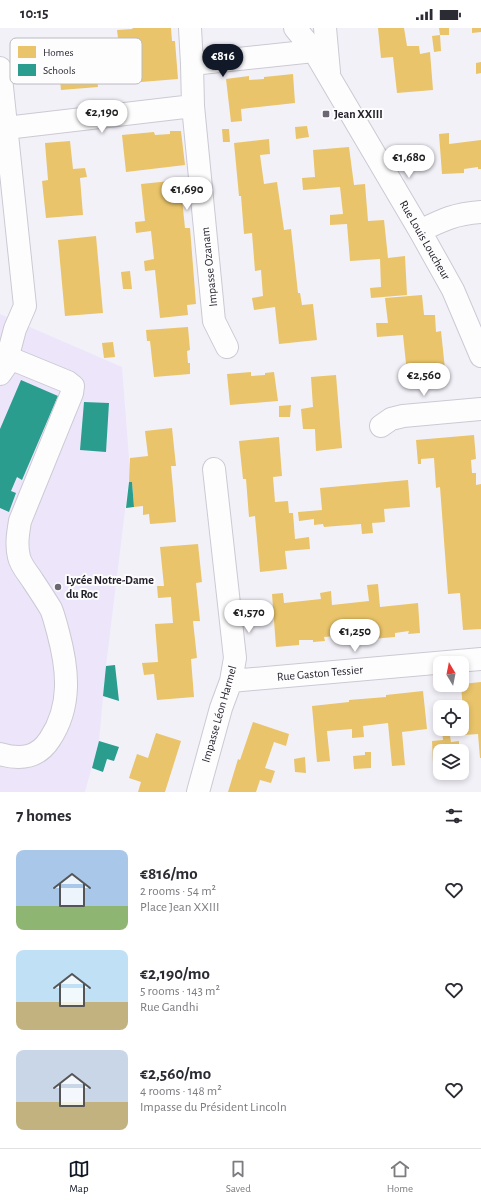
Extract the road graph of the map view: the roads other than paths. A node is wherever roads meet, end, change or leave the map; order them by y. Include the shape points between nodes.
1 (190, 28) edge
2 (295, 28) edge
3 (325, 28) edge
4 (314, 51) junction
5 (192, 64) junction
6 (0, 68) edge
7 (330, 78) junction
8 (193, 106) junction
9 (6, 128) junction
10 (481, 212) edge
11 (420, 231) junction
12 (8, 325) edge
13 (227, 347) dead end
14 (481, 356) edge
15 (4, 366) edge
16 (481, 409) edge
17 (381, 426) dead end
18 (214, 469) dead end
19 (481, 659) edge
20 (231, 681) junction
21 (0, 754) edge
22 (198, 792) edge

1 - 5 street, Impasse Ozanam
2 - 4 street, Rue Louis Loucheur
3 - 7 street
4 - 5 street
4 - 7 street, Rue Louis Loucheur
5 - 8 street, Impasse Ozanam
6 - 9 street
7 - 11 street, Rue Louis Loucheur
8 - 9 street
8 - 13 street, Impasse Ozanam via 214,321
9 - 12 street via 25,306
10 - 11 street via 446,218
11 - 14 street, Rue Louis Loucheur via 453,290
12 - 15 street
15 - 21 street via 68,382 73,386 20,521 17,543 23,566 52,611 65,672 66,694 63,712 54,733 39,752 26,757 12,758
16 - 17 street via 403,416
18 - 20 street, Impasse Léon Harmel via 235,658
19 - 20 street, Rue Gaston Tessier
20 - 22 street, Impasse Léon Harmel

